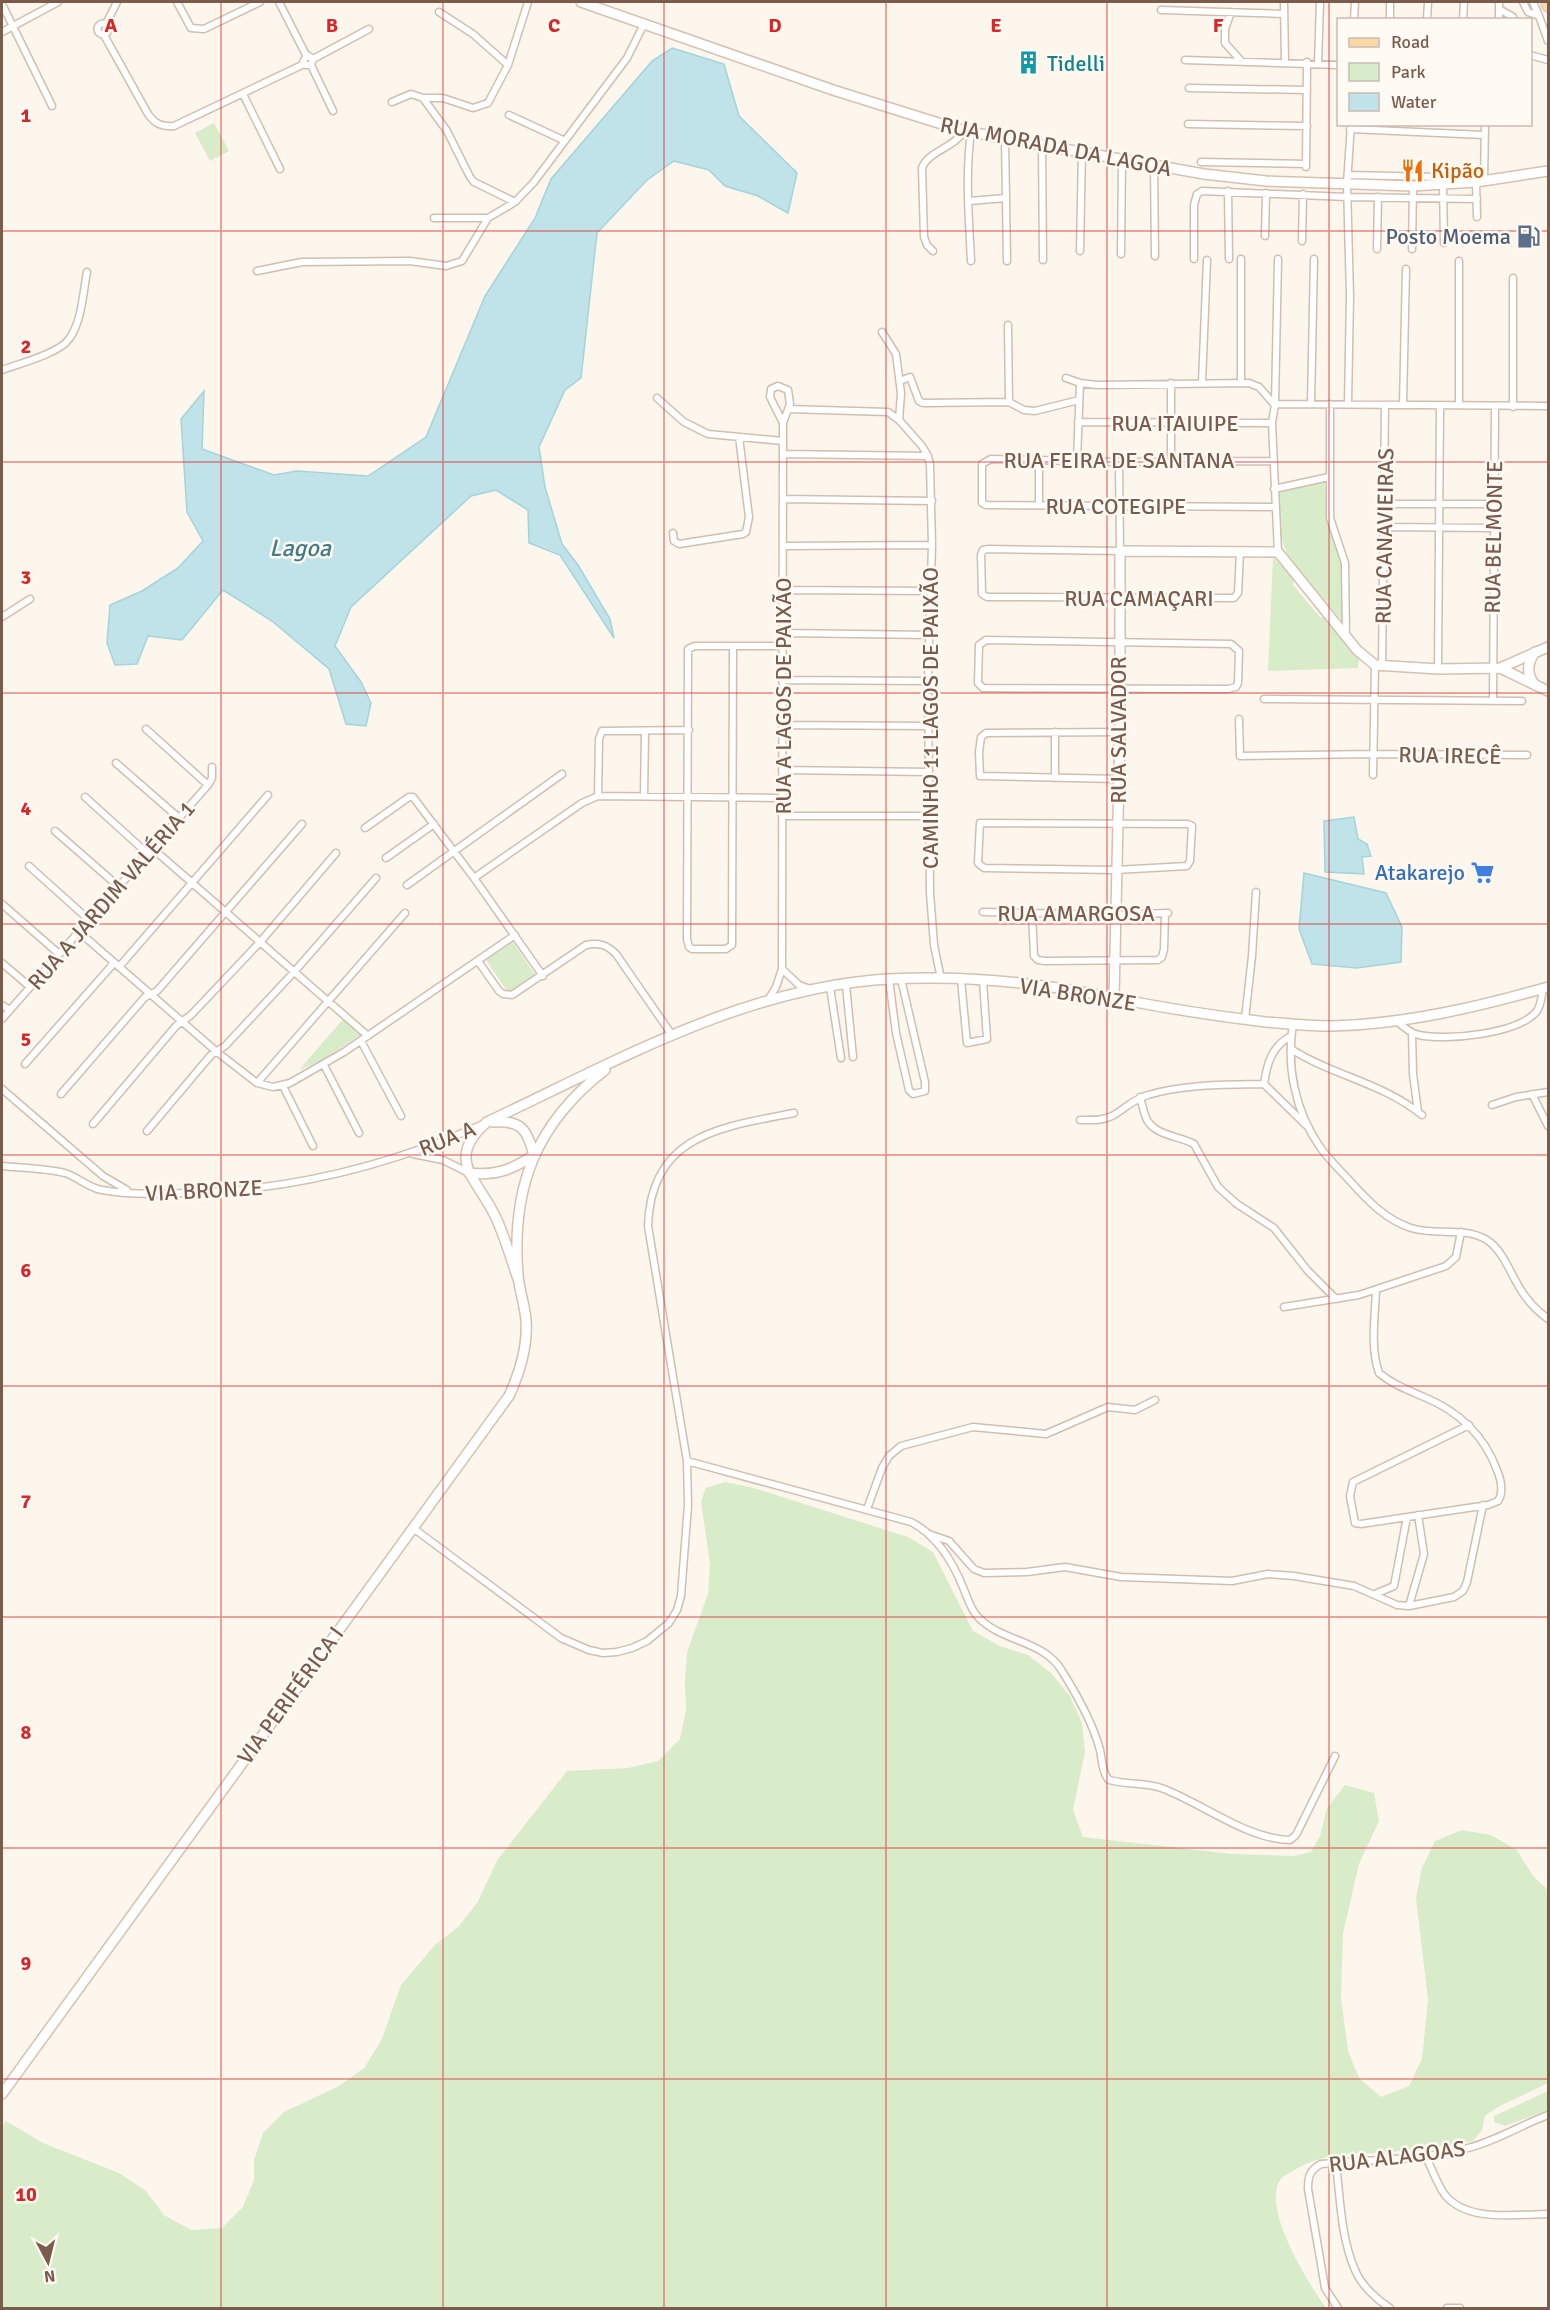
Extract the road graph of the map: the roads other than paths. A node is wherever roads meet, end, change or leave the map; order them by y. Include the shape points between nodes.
1 (58, 2) edge
2 (117, 2) edge
3 (177, 2) edge
4 (260, 2) edge
5 (279, 2) edge
6 (528, 2) edge
7 (581, 2) edge
8 (1284, 2) edge
9 (1320, 2) edge
10 (1355, 2) edge
11 (1390, 2) edge
12 (1428, 2) edge
13 (1464, 2) edge
14 (1523, 2) edge
15 (1533, 2) edge
16 (1547, 2) edge
17 (2, 4) edge
18 (1499, 5) edge
19 (1548, 6) edge
20 (1161, 10) dead end
21 (439, 12) dead end
22 (1231, 12) junction
23 (1528, 12) junction
24 (1284, 14) junction
25 (1539, 16) junction
26 (1354, 18) edge
27 (1390, 18) edge
28 (1427, 18) edge
29 (1463, 18) edge
30 (1513, 18) edge
31 (644, 24) junction
32 (13, 26) junction
33 (369, 29) dead end
34 (2, 32) edge
35 (1548, 41) edge
36 (306, 56) junction
37 (1532, 56) edge
38 (1185, 60) dead end
39 (1548, 60) edge
40 (312, 62) junction
41 (1242, 62) junction
42 (1285, 62) junction
43 (1307, 62) junction
44 (1318, 63) junction
45 (304, 64) junction
46 (1337, 64) edge
47 (508, 65) junction
48 (1189, 88) dead end
49 (1307, 90) junction
50 (243, 94) junction
51 (423, 98) junction
52 (392, 102) dead end
53 (52, 106) dead end
54 (333, 111) dead end
55 (509, 115) dead end
56 (1188, 124) dead end
57 (1307, 126) junction
58 (1485, 126) edge
59 (1351, 127) edge
60 (968, 132) junction
61 (1484, 135) junction
62 (1005, 138) junction
63 (563, 140) junction
64 (1042, 144) junction
65 (1082, 151) junction
66 (1122, 158) junction
67 (1201, 162) dead end
68 (1154, 165) junction
69 (280, 169) dead end
70 (1548, 171) edge
71 (1347, 180) junction
72 (1480, 181) junction
73 (1464, 183) junction
74 (1443, 185) junction
75 (1413, 186) junction
76 (1228, 191) junction
77 (1266, 193) junction
78 (1303, 195) junction
79 (1347, 197) junction
80 (1378, 197) junction
81 (1006, 198) junction
82 (1413, 198) junction
83 (1444, 198) junction
84 (1477, 199) junction
85 (969, 201) junction
86 (515, 202) junction
87 (1478, 217) dead end
88 (434, 218) dead end
89 (488, 218) junction
90 (1265, 236) dead end
91 (1302, 241) dead end
92 (1444, 243) dead end
93 (1377, 249) dead end
94 (1412, 249) dead end
95 (933, 251) dead end
96 (1080, 252) dead end
97 (1121, 254) dead end
98 (1155, 256) dead end
99 (1194, 259) dead end
100 (1229, 259) dead end
101 (1241, 259) dead end
102 (1278, 259) dead end
103 (1314, 259) dead end
104 (1043, 260) dead end
105 (1207, 260) dead end
106 (971, 261) dead end
107 (1007, 261) dead end
108 (1459, 261) dead end
109 (1406, 269) dead end
110 (257, 271) dead end
111 (87, 272) dead end
112 (1513, 278) dead end
113 (1008, 325) dead end
114 (882, 332) dead end
115 (2, 370) edge
116 (1066, 378) dead end
117 (900, 381) junction
118 (1241, 382) junction
119 (1080, 383) junction
120 (1170, 383) junction
121 (1202, 383) junction
122 (657, 398) dead end
123 (1079, 400) junction
124 (1009, 402) junction
125 (1311, 403) junction
126 (1275, 404) junction
127 (1330, 404) junction
128 (1348, 404) junction
129 (1385, 405) junction
130 (1403, 405) junction
131 (1440, 405) junction
132 (1459, 405) junction
133 (1495, 406) junction
134 (1548, 406) edge
135 (1513, 407) junction
136 (788, 409) junction
137 (899, 420) junction
138 (1078, 422) junction
139 (783, 423) junction
140 (1171, 423) junction
141 (1272, 423) junction
142 (739, 437) junction
143 (783, 441) junction
144 (784, 454) junction
145 (928, 456) junction
146 (1039, 460) junction
147 (1077, 460) junction
148 (1171, 461) junction
149 (1273, 461) junction
150 (1119, 462) junction
151 (1329, 477) junction
152 (981, 479) joint
153 (1274, 489) junction
154 (784, 499) junction
155 (932, 501) junction
156 (1439, 503) junction
157 (1385, 504) junction
158 (1494, 504) junction
159 (1039, 505) junction
160 (1119, 505) junction
161 (1275, 507) junction
162 (1385, 527) junction
163 (1439, 527) junction
164 (1492, 528) junction
165 (673, 533) dead end
166 (932, 545) junction
167 (784, 546) junction
168 (1120, 551) junction
169 (1239, 552) junction
170 (1278, 552) junction
171 (784, 590) junction
172 (930, 591) junction
173 (30, 598) dead end
174 (1119, 598) junction
175 (2, 617) edge
176 (783, 633) junction
177 (930, 635) junction
178 (1346, 638) junction
179 (1118, 644) junction
180 (733, 646) junction
181 (783, 646) junction
182 (1548, 647) edge
183 (1536, 651) junction
184 (1378, 666) junction
185 (1496, 668) junction
186 (1438, 669) junction
187 (783, 680) junction
188 (928, 681) junction
189 (1119, 688) junction
190 (1544, 690) edge
191 (1264, 699) dead end
192 (1375, 701) junction
193 (1522, 701) dead end
194 (1493, 702) junction
195 (1239, 720) dead end
196 (782, 725) junction
197 (930, 726) junction
198 (146, 729) dead end
199 (689, 730) junction
200 (645, 731) junction
201 (1055, 732) junction
202 (1120, 732) junction
203 (1374, 754) junction
204 (1527, 755) dead end
205 (116, 763) dead end
206 (212, 767) dead end
207 (782, 770) junction
208 (929, 772) junction
209 (562, 774) dead end
210 (1373, 775) dead end
211 (1055, 778) junction
212 (1118, 779) junction
213 (208, 785) junction
214 (268, 795) dead end
215 (598, 796) junction
216 (644, 796) junction
217 (85, 797) dead end
218 (689, 797) junction
219 (733, 797) junction
220 (782, 798) junction
221 (782, 816) junction
222 (930, 816) junction
223 (179, 818) junction
224 (1116, 823) junction
225 (302, 824) dead end
226 (434, 824) junction
227 (365, 828) dead end
228 (56, 831) dead end
229 (152, 848) junction
230 (454, 851) junction
231 (147, 854) junction
232 (336, 854) dead end
233 (386, 858) dead end
234 (29, 866) dead end
235 (1116, 870) junction
236 (376, 878) dead end
237 (474, 878) junction
238 (191, 882) junction
239 (407, 885) dead end
240 (118, 886) junction
241 (1256, 892) dead end
242 (2, 904) edge
243 (226, 912) junction
244 (983, 912) dead end
245 (405, 913) dead end
246 (1032, 913) junction
247 (1116, 915) junction
248 (88, 919) junction
249 (78, 931) junction
250 (515, 935) junction
251 (261, 941) junction
252 (58, 953) junction
253 (1116, 960) junction
254 (478, 961) junction
255 (2, 963) edge
256 (116, 965) junction
257 (782, 969) junction
258 (295, 971) junction
259 (543, 976) junction
260 (889, 979) junction
261 (901, 979) junction
262 (941, 979) junction
263 (962, 980) junction
264 (983, 981) junction
265 (846, 985) junction
266 (29, 986) junction
267 (830, 987) junction
268 (1546, 987) edge
269 (811, 990) junction
270 (150, 994) junction
271 (1114, 998) junction
272 (329, 1000) junction
273 (768, 1000) junction
274 (2, 1005) edge
275 (10, 1010) junction
276 (2, 1019) edge
277 (1245, 1019) junction
278 (1395, 1020) junction
279 (182, 1022) junction
280 (1293, 1024) junction
281 (1412, 1033) junction
282 (672, 1035) junction
283 (368, 1036) junction
284 (1291, 1036) junction
285 (361, 1041) junction
286 (1291, 1049) junction
287 (217, 1052) junction
288 (853, 1057) dead end
289 (841, 1058) dead end
290 (616, 1061) junction
291 (26, 1064) dead end
292 (324, 1065) junction
293 (257, 1083) junction
294 (1264, 1084) junction
295 (283, 1086) junction
296 (2, 1089) edge
297 (1548, 1092) edge
298 (61, 1094) dead end
299 (1532, 1094) junction
300 (1140, 1097) junction
301 (1492, 1105) dead end
302 (794, 1113) dead end
303 (401, 1116) dead end
304 (1080, 1120) dead end
305 (487, 1122) junction
306 (93, 1124) dead end
307 (1548, 1126) edge
308 (1309, 1128) junction
309 (147, 1131) dead end
310 (359, 1133) dead end
311 (313, 1146) dead end
312 (406, 1154) junction
313 (534, 1155) junction
314 (2, 1166) edge
315 (469, 1173) junction
316 (134, 1193) junction
317 (1461, 1232) junction
318 (518, 1279) junction
319 (1376, 1290) junction
320 (1336, 1299) junction
321 (1284, 1307) dead end
322 (1548, 1319) edge
323 (1155, 1401) dead end
324 (1469, 1425) junction
325 (687, 1461) junction
326 (1483, 1505) junction
327 (867, 1509) junction
328 (1418, 1515) junction
329 (1407, 1517) junction
330 (413, 1528) junction
331 (928, 1533) junction
332 (1375, 1594) junction
333 (1410, 1606) junction
334 (1335, 1756) dead end
335 (2, 2094) edge
336 (1548, 2115) edge
337 (1426, 2157) junction
338 (1336, 2163) junction
339 (1548, 2214) edge
340 (1338, 2308) edge
341 (1390, 2308) edge
342 (1448, 2308) edge
343 (1460, 2308) edge

1 - 32 street
2 - 50 street via 105,24 109,30 104,34 158,125 174,126
3 - 4 street via 191,28 196,30
5 - 36 street
6 - 47 street
7 - 31 main road, RUA MORADA DA LAGOA
8 - 24 street
9 - 44 street
10 - 26 street
11 - 27 street
12 - 28 street
13 - 29 street
14 - 23 street
15 - 25 street
16 - 19 main road
17 - 32 street
18 - 30 street
20 - 22 street
21 - 47 street via 473,33
22 - 24 street
22 - 41 street via 1225,43
23 - 25 street
23 - 30 street
24 - 42 street
25 - 35 street
31 - 60 main road, RUA MORADA DA LAGOA
31 - 63 street via 627,58
32 - 34 street
32 - 53 street
33 - 40 street
36 - 40 street via 311,56
36 - 45 street
37 - 39 street
38 - 41 street
40 - 45 street
40 - 54 street
41 - 42 street
42 - 43 street
43 - 44 street
43 - 49 street
44 - 46 street
45 - 50 street
47 - 51 street via 488,103 482,106 473,108 443,98
48 - 49 street
49 - 57 street
50 - 69 street
51 - 52 street via 411,94
51 - 86 street via 447,131 474,182
55 - 63 street
56 - 57 street
57 - 67 street via 1306,165
58 - 61 street
59 - 61 street
59 - 71 street
60 - 62 main road, RUA MORADA DA LAGOA
60 - 85 street
60 - 95 street via 923,164 923,231
61 - 72 street
62 - 64 main road, RUA MORADA DA LAGOA
62 - 81 street
63 - 86 street
64 - 65 main road, RUA MORADA DA LAGOA
64 - 104 street
65 - 66 main road, RUA MORADA DA LAGOA
65 - 96 street
66 - 68 main road, RUA MORADA DA LAGOA
66 - 97 street
68 - 71 main road, RUA MORADA DA LAGOA via 1266,182
68 - 98 street
70 - 72 main road, RUA MORADA DA LAGOA
71 - 73 street via 1437,177
71 - 75 main road, RUA MORADA DA LAGOA
71 - 79 street
72 - 73 main road, RUA MORADA DA LAGOA
72 - 84 street
73 - 74 main road, RUA MORADA DA LAGOA
74 - 75 main road, RUA MORADA DA LAGOA
74 - 83 street
75 - 82 street
76 - 77 street, RUA MORADA DA LAGOA
76 - 99 street, RUA MORADA DA LAGOA via 1197,194
76 - 100 street
77 - 78 street, RUA MORADA DA LAGOA
77 - 90 street
78 - 79 street, RUA MORADA DA LAGOA
78 - 91 street
79 - 80 street, RUA MORADA DA LAGOA
79 - 128 street
80 - 82 street, RUA MORADA DA LAGOA
80 - 93 street
81 - 85 street
81 - 107 street
82 - 83 street, RUA MORADA DA LAGOA
82 - 94 street
83 - 84 street, RUA MORADA DA LAGOA
83 - 92 street
84 - 87 street
85 - 106 street
86 - 89 street
88 - 89 street
89 - 110 street via 467,254 455,265 302,262
101 - 118 street
102 - 126 street
103 - 125 street
105 - 121 street
108 - 132 street
109 - 130 street
111 - 115 street via 69,341
112 - 135 street
113 - 124 street
114 - 117 street via 896,354
116 - 119 street
117 - 124 street via 910,377 921,403
117 - 137 street
118 - 121 street
118 - 126 street via 1260,387
119 - 120 street
119 - 123 street
120 - 121 street
120 - 140 street
122 - 142 street via 697,430
123 - 124 street via 1035,411
123 - 138 street
125 - 126 street
125 - 127 street
126 - 141 street
127 - 128 street
127 - 151 street
128 - 129 street
129 - 130 street
129 - 157 street, RUA CANAVIEIRAS
130 - 131 street
131 - 132 street
131 - 156 street
132 - 133 street
133 - 135 street
133 - 158 street, RUA BELMONTE
134 - 135 street
136 - 137 street via 880,410
136 - 139 street, RUA A LAGOS DE PAIXÃO
136 - 139 street, RUA A LAGOS DE PAIXÃO via 788,390 778,386 771,389 770,397
137 - 145 street
138 - 140 street, RUA ITAIUIPE
138 - 147 street
139 - 143 street, RUA A LAGOS DE PAIXÃO
140 - 141 street, RUA ITAIUIPE
140 - 148 street
141 - 149 street
142 - 143 street
142 - 165 street via 749,517 746,532 679,544
143 - 144 street, RUA A LAGOS DE PAIXÃO
144 - 145 street
144 - 154 street, RUA A LAGOS DE PAIXÃO
145 - 155 street, CAMINHO 11 LAGOS DE PAIXÃO
146 - 147 street, RUA FEIRA DE SANTANA
146 - 152 street, RUA FEIRA DE SANTANA via 988,460 982,464
146 - 159 street
147 - 150 street, RUA FEIRA DE SANTANA
148 - 149 street, RUA FEIRA DE SANTANA
148 - 150 street, RUA FEIRA DE SANTANA
149 - 153 street
150 - 160 street, RUA SALVADOR
151 - 153 street
151 - 178 street via 1330,518 1345,563
152 - 159 street, RUA COTEGIPE via 984,505
153 - 161 street
154 - 155 street
154 - 167 street, RUA A LAGOS DE PAIXÃO
155 - 166 street, CAMINHO 11 LAGOS DE PAIXÃO
156 - 157 street
156 - 158 street
156 - 163 street
157 - 162 street, RUA CANAVIEIRAS
158 - 164 street, RUA BELMONTE
159 - 160 street, RUA COTEGIPE
160 - 161 street, RUA COTEGIPE
160 - 168 street, RUA SALVADOR
161 - 170 street
162 - 163 street
162 - 184 street, RUA CANAVIEIRAS
163 - 164 street
163 - 186 street
164 - 185 street, RUA BELMONTE
166 - 167 street
166 - 172 street, CAMINHO 11 LAGOS DE PAIXÃO
167 - 171 street, RUA A LAGOS DE PAIXÃO
168 - 169 main road
168 - 174 main road, RUA SALVADOR
168 - 174 street, RUA CAMAÇARI via 991,549 984,550 981,558 982,594 987,597
169 - 170 main road
169 - 174 street, RUA CAMAÇARI via 1238,593 1234,598
170 - 178 main road
171 - 172 street
171 - 176 street, RUA A LAGOS DE PAIXÃO
172 - 177 street, CAMINHO 11 LAGOS DE PAIXÃO
173 - 175 street
174 - 179 main road, RUA SALVADOR
176 - 177 street
176 - 181 street, RUA A LAGOS DE PAIXÃO
177 - 188 street, CAMINHO 11 LAGOS DE PAIXÃO
178 - 184 main road via 1363,657
179 - 189 main road, RUA SALVADOR
179 - 189 street via 1232,644 1238,648 1239,656 1236,687
179 - 189 street via 984,641 978,653 978,678 980,686 988,688
180 - 181 street
180 - 199 street via 688,649
180 - 219 street
181 - 187 street, RUA A LAGOS DE PAIXÃO
182 - 183 main road
183 - 185 main road
183 - 190 main road via 1528,669 1531,679
184 - 186 main road
184 - 192 street, RUA CANAVIEIRAS
185 - 186 main road
185 - 190 main road
185 - 194 street, RUA BELMONTE
187 - 188 street
187 - 196 street, RUA A LAGOS DE PAIXÃO
188 - 197 street, CAMINHO 11 LAGOS DE PAIXÃO
189 - 202 main road, RUA SALVADOR
191 - 192 street
192 - 194 street
192 - 203 street, RUA CANAVIEIRAS
193 - 194 street
195 - 203 street, RUA IRECÊ via 1240,756
196 - 197 street
196 - 207 street, RUA A LAGOS DE PAIXÃO
197 - 208 street, CAMINHO 11 LAGOS DE PAIXÃO
198 - 213 street
199 - 200 street
199 - 218 street
200 - 215 street via 601,732
200 - 216 street
201 - 202 street
201 - 211 street
201 - 211 street via 986,733 979,741 980,776
202 - 212 main road, RUA SALVADOR
203 - 204 street, RUA IRECÊ
203 - 210 street, RUA CANAVIEIRAS
205 - 223 street
206 - 213 street, RUA A JARDIM VALÉRIA 1 via 214,773
207 - 208 street
207 - 220 street, RUA A LAGOS DE PAIXÃO
208 - 222 street, CAMINHO 11 LAGOS DE PAIXÃO
209 - 230 street
211 - 212 street
212 - 224 main road, RUA SALVADOR
213 - 223 street, RUA A JARDIM VALÉRIA 1
214 - 238 street
215 - 216 street
215 - 237 street
216 - 218 street
217 - 231 street
218 - 219 street
218 - 219 street via 687,939 689,947 707,949 730,948 732,940
219 - 220 street
220 - 221 street, RUA A LAGOS DE PAIXÃO
221 - 222 street
221 - 257 street, RUA A LAGOS DE PAIXÃO
222 - 262 street, CAMINHO 11 LAGOS DE PAIXÃO via 930,893
223 - 229 street, RUA A JARDIM VALÉRIA 1
224 - 235 main road, RUA SALVADOR
224 - 235 street via 1192,826 1188,865
224 - 235 street via 980,823 978,863 984,868
225 - 243 street
226 - 227 street via 415,798 409,797
226 - 230 street
226 - 233 street
228 - 240 street
229 - 231 street, RUA A JARDIM VALÉRIA 1
229 - 238 street
230 - 237 street
230 - 239 street
231 - 240 street, RUA A JARDIM VALÉRIA 1
232 - 251 street
234 - 248 street
235 - 247 main road, RUA SALVADOR
236 - 258 street
237 - 250 street
238 - 243 street
238 - 256 street
240 - 248 street, RUA A JARDIM VALÉRIA 1
241 - 277 street
242 - 252 street
243 - 251 street
243 - 270 street via 157,991
244 - 246 street, RUA AMARGOSA
245 - 272 street
246 - 247 street, RUA AMARGOSA
246 - 253 street via 1038,960
247 - 253 main road, RUA SALVADOR
247 - 253 street, RUA AMARGOSA via 1167,913 1162,957 1149,961
248 - 249 street, RUA A JARDIM VALÉRIA 1
249 - 252 street, RUA A JARDIM VALÉRIA 1
249 - 256 street
250 - 254 street
250 - 259 street
251 - 258 street
251 - 279 street
252 - 266 street, RUA A JARDIM VALÉRIA 1
253 - 271 main road, RUA SALVADOR
254 - 259 street via 499,992 507,996
254 - 283 street
255 - 266 street
256 - 270 street
256 - 291 street
257 - 269 street via 799,986
257 - 273 street, RUA A LAGOS DE PAIXÃO
258 - 272 street
258 - 287 street
259 - 282 street via 586,945 603,945 616,954
260 - 261 main road, VIA BRONZE
260 - 261 street via 896,1033 912,1094 926,1090
260 - 265 main road, VIA BRONZE
261 - 262 main road, VIA BRONZE
262 - 263 main road, VIA BRONZE
263 - 264 main road, VIA BRONZE
263 - 264 street via 968,1043 987,1037
264 - 271 main road, VIA BRONZE
265 - 267 main road, VIA BRONZE
265 - 288 street
266 - 275 street, RUA A JARDIM VALÉRIA 1
267 - 269 main road, VIA BRONZE
267 - 289 street
268 - 278 main road, VIA BRONZE via 1455,1011
268 - 281 street via 1536,1011 1505,1028 1467,1035
269 - 273 main road, VIA BRONZE
270 - 279 street
270 - 298 street
271 - 277 main road, VIA BRONZE
272 - 283 street
272 - 293 street
273 - 282 main road, VIA BRONZE
274 - 275 street
275 - 276 street, RUA A JARDIM VALÉRIA 1
277 - 280 main road, VIA BRONZE
278 - 280 main road, VIA BRONZE via 1332,1026
278 - 281 street
279 - 287 street
279 - 306 street
280 - 284 street
281 - 286 street via 1413,1074 1420,1113 1388,1092
282 - 290 main road, VIA BRONZE
283 - 285 street
284 - 286 street
284 - 294 street via 1276,1047
285 - 292 street
285 - 303 street
286 - 308 street via 1296,1094
287 - 293 street
287 - 309 street
290 - 305 main road, VIA BRONZE
290 - 313 main road via 563,1112
292 - 295 street
292 - 310 street
293 - 295 street
294 - 300 street via 1180,1089
294 - 308 street
295 - 311 street
296 - 316 street via 103,1176
297 - 299 street
299 - 301 street
299 - 307 street
300 - 304 street via 1109,1117
300 - 320 street via 1152,1125 1194,1144 1218,1187 1274,1228
302 - 325 street via 732,1125 697,1138 669,1163 653,1194 648,1226
305 - 312 street, RUA A
305 - 313 main road via 522,1127
305 - 315 main road via 467,1147
308 - 317 street via 1320,1147 1368,1201 1387,1216 1421,1231
312 - 315 street via 430,1156
312 - 316 street, VIA BRONZE via 340,1174 271,1187 206,1193
313 - 315 main road via 507,1171
313 - 318 main road via 517,1216
314 - 316 street, VIA BRONZE via 63,1173 101,1190
315 - 318 main road via 495,1216
317 - 319 street via 1456,1257 1450,1264
317 - 322 street via 1486,1239 1495,1246 1519,1287
318 - 330 main road, VIA PERIFÉRICA I via 526,1333 517,1380 500,1410
319 - 320 street
319 - 324 street via 1374,1336 1379,1373 1451,1410
320 - 321 street
323 - 327 street via 1136,1410 1108,1407 1046,1434 973,1428 901,1446 882,1468
324 - 326 street via 1489,1452 1500,1483 1500,1499
324 - 329 street via 1353,1482 1350,1496 1355,1523
325 - 327 street
325 - 330 street via 688,1505 677,1610 669,1623 647,1641 617,1652 589,1650 561,1638
326 - 328 street
326 - 333 street via 1463,1591 1454,1597
327 - 331 street via 911,1522
328 - 329 street
328 - 333 street via 1424,1554
329 - 332 street via 1396,1580 1389,1590
330 - 335 main road, VIA PERIFÉRICA I
331 - 332 street via 949,1541 974,1569 984,1573 1065,1567 1121,1577 1232,1581 1276,1575 1330,1581
331 - 334 street via 952,1564 976,1616 1037,1648 1061,1669 1097,1740 1109,1780 1164,1789 1233,1823 1290,1840
332 - 333 street via 1397,1605
336 - 337 street, RUA ALAGOAS via 1472,2147
337 - 338 street, RUA ALAGOAS
337 - 339 street via 1444,2193 1467,2210
338 - 340 street, RUA ALAGOAS via 1314,2168 1308,2189 1325,2288
338 - 341 street via 1342,2219 1355,2270
342 - 343 street

